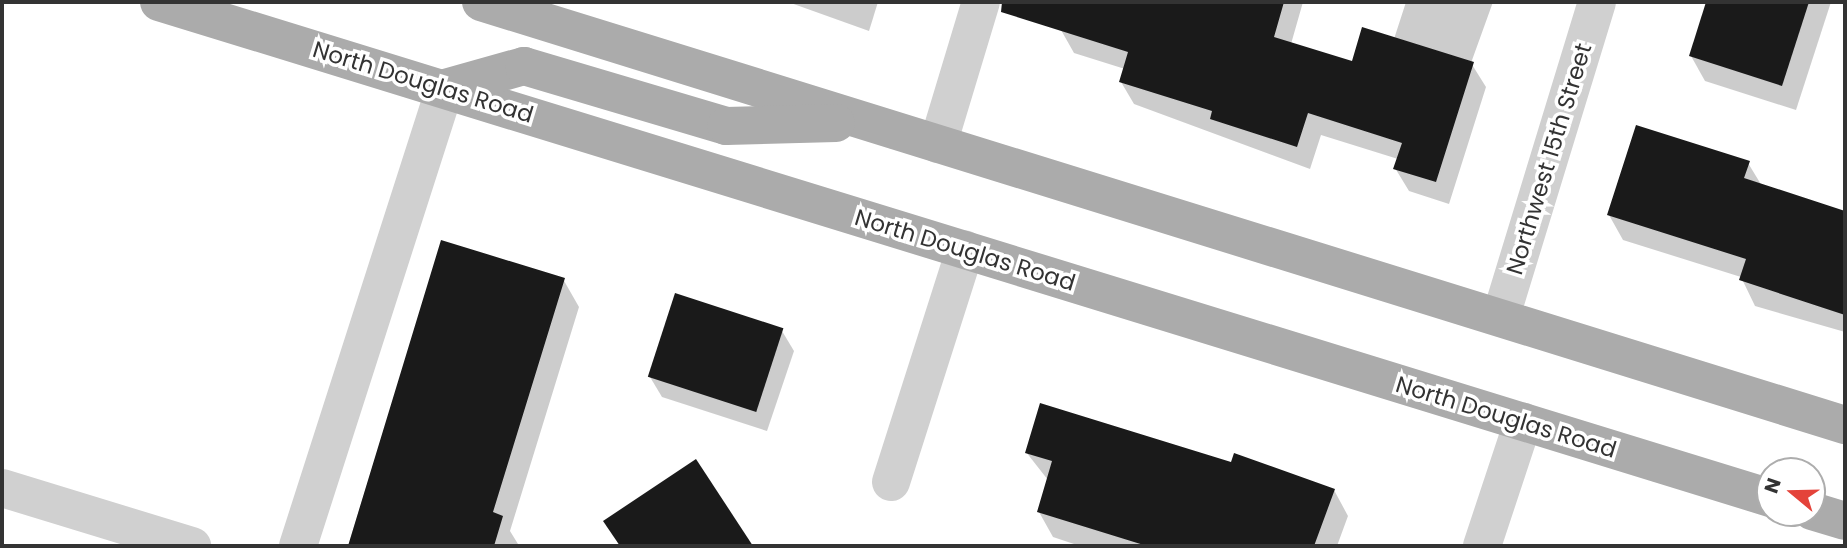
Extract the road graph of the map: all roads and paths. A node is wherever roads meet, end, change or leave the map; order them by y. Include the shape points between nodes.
1 (159, 2) edge
2 (481, 2) edge
3 (981, 2) edge
4 (1597, 2) edge
5 (444, 88) junction
6 (870, 122) junction
7 (938, 144) junction
8 (965, 250) junction
9 (1501, 316) junction
10 (1522, 422) junction
11 (1845, 425) edge
12 (891, 482) dead end
13 (2, 488) edge
14 (1756, 494) edge
15 (1826, 515) edge
16 (1845, 521) edge
17 (192, 546) edge
18 (298, 546) edge
19 (1482, 546) edge

1 - 5 main road, North Douglas Road
2 - 6 main road
3 - 7 street
4 - 9 street, Northwest 15th Street
5 - 6 main road via 524,66 726,126
5 - 8 main road, North Douglas Road
5 - 18 street
6 - 7 main road
7 - 9 main road
8 - 10 main road, North Douglas Road
8 - 12 street
9 - 11 main road
10 - 14 main road, North Douglas Road
10 - 19 street
13 - 17 street
15 - 16 main road

